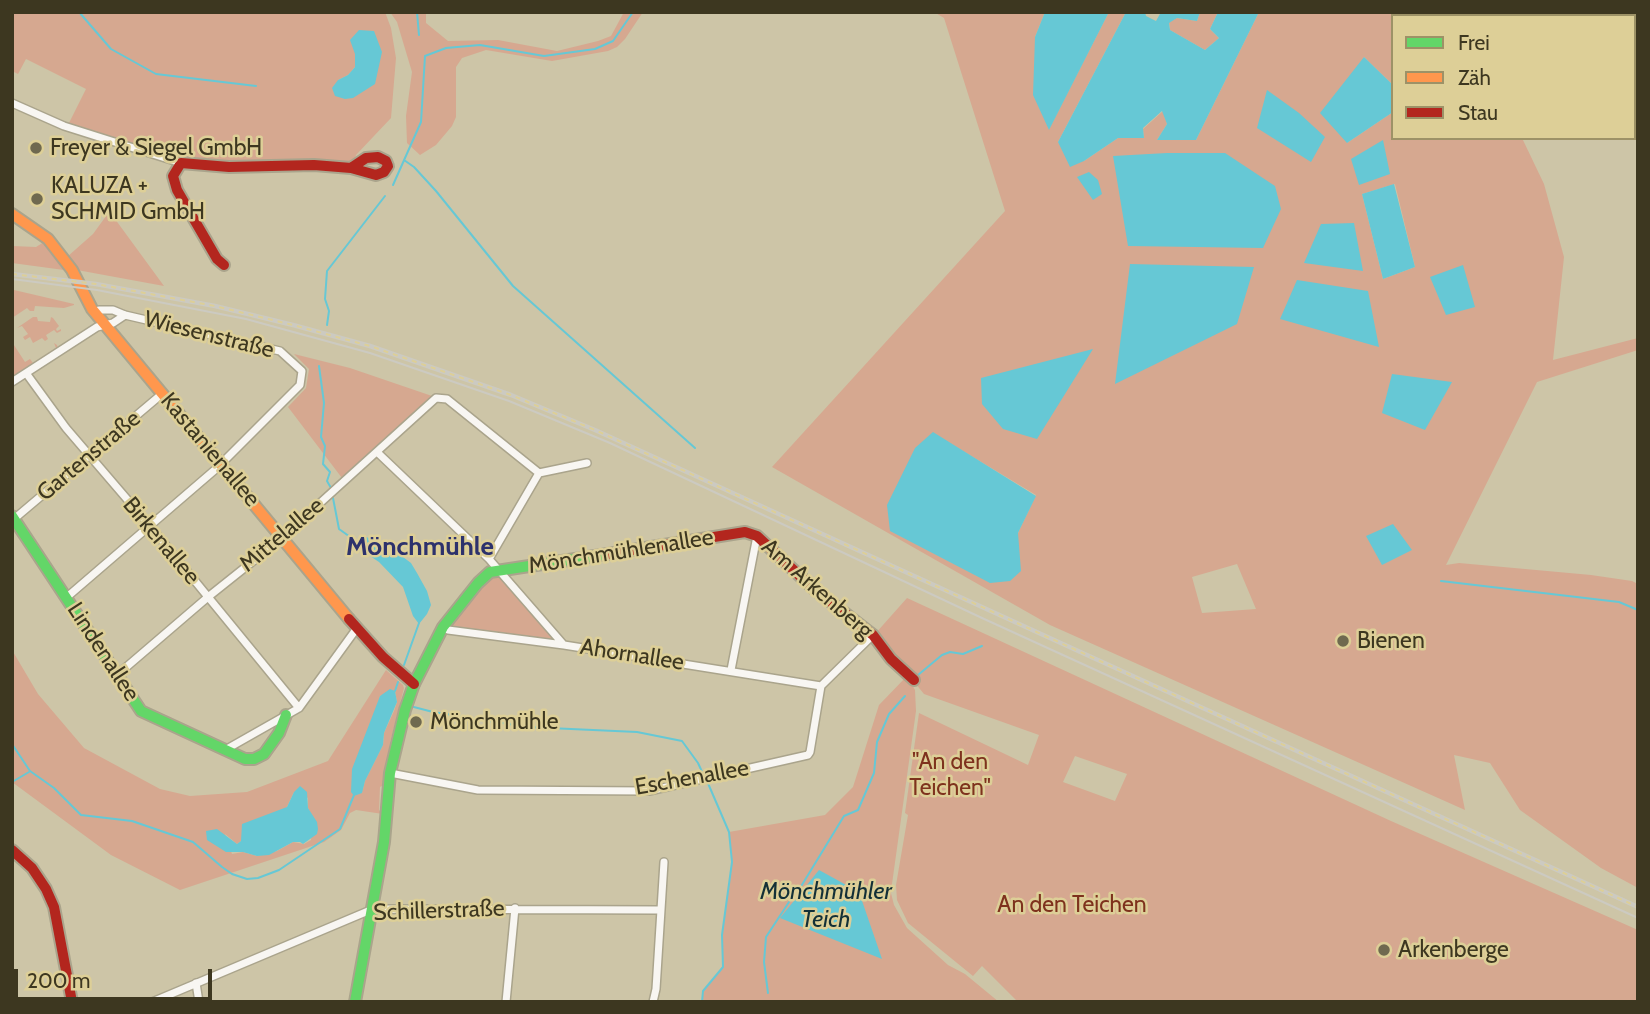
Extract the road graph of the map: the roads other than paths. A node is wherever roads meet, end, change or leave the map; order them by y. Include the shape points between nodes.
1 (12, 103) edge
2 (181, 163) junction
3 (351, 169) dead end
4 (12, 214) edge
5 (224, 265) dead end
6 (95, 312) junction
7 (125, 315) junction
8 (105, 324) junction
9 (26, 373) junction
10 (12, 382) edge
11 (163, 393) junction
12 (377, 452) junction
13 (90, 457) junction
14 (587, 463) dead end
15 (220, 464) junction
16 (539, 473) junction
17 (13, 518) edge
18 (150, 526) junction
19 (757, 536) junction
20 (282, 537) junction
21 (489, 559) junction
22 (500, 571) junction
23 (67, 597) junction
24 (208, 597) junction
25 (443, 627) junction
26 (357, 628) junction
27 (873, 635) junction
28 (564, 645) junction
29 (731, 670) junction
30 (117, 676) junction
31 (914, 680) dead end
32 (414, 684) junction
33 (821, 686) junction
34 (299, 708) junction
35 (286, 715) junction
36 (226, 750) junction
37 (390, 773) junction
38 (12, 850) edge
39 (664, 862) dead end
40 (515, 908) junction
41 (373, 909) junction
42 (660, 909) junction
43 (196, 983) junction
44 (72, 1002) edge
45 (152, 1002) edge
46 (199, 1002) edge
47 (355, 1002) edge
48 (506, 1002) edge
49 (653, 1002) edge

1 - 2 street via 64,126
2 - 3 street
2 - 5 street via 173,176 177,190
4 - 6 street, Kastanienallee via 48,239
6 - 7 street, Wiesenstraße via 113,310
6 - 8 street, Kastanienallee
7 - 8 street, Wiesenstraße
7 - 15 street, Wiesenstraße via 280,351 302,371 300,385
8 - 9 street, Wiesenstraße
8 - 11 street, Kastanienallee
9 - 10 street, Wiesenstraße
9 - 13 street, Birkenallee
11 - 13 street, Gartenstraße
11 - 15 street, Kastanienallee
12 - 16 street, Mittelallee via 436,398 447,398
12 - 20 street, Mittelallee
12 - 21 street
13 - 17 street, Gartenstraße
13 - 18 street, Birkenallee
14 - 16 street
15 - 18 street
15 - 20 street, Kastanienallee
16 - 21 street
17 - 23 street, Lindenallee
18 - 23 street
18 - 24 street, Birkenallee
19 - 22 street, Mönchmühlenallee via 745,532
19 - 27 street, Am Arkenberg
19 - 29 street, Am Arkenberg
20 - 24 street, Mittelallee
20 - 26 street, Kastanienallee
21 - 22 street
22 - 25 street, Mönchmühlenallee via 490,572 478,583
22 - 28 street
23 - 30 street, Lindenallee
24 - 30 street, Mittelallee
24 - 34 street, Birkenallee
25 - 28 street, Ahornallee
25 - 32 street, Mönchmühlenallee
26 - 32 street, Kastanienallee
26 - 34 street
27 - 31 street, Am Arkenberg
27 - 33 street
28 - 29 street, Ahornallee
29 - 33 street, Ahornallee
30 - 36 street, Lindenallee via 141,711
32 - 37 street, Mönchmühlenallee
33 - 37 street, Eschenallee via 808,755 649,791 478,790
34 - 35 street
35 - 36 street
35 - 36 street, Lindenallee via 264,754 245,759
37 - 41 street, Mönchmühlenallee
38 - 44 street via 32,868 54,907
39 - 42 street
40 - 41 street, Schillerstraße
40 - 42 street, Schillerstraße
40 - 48 street
41 - 43 street, Schillerstraße
41 - 47 street, Mönchmühlenallee
42 - 49 street
43 - 45 street, Schillerstraße
43 - 46 street

